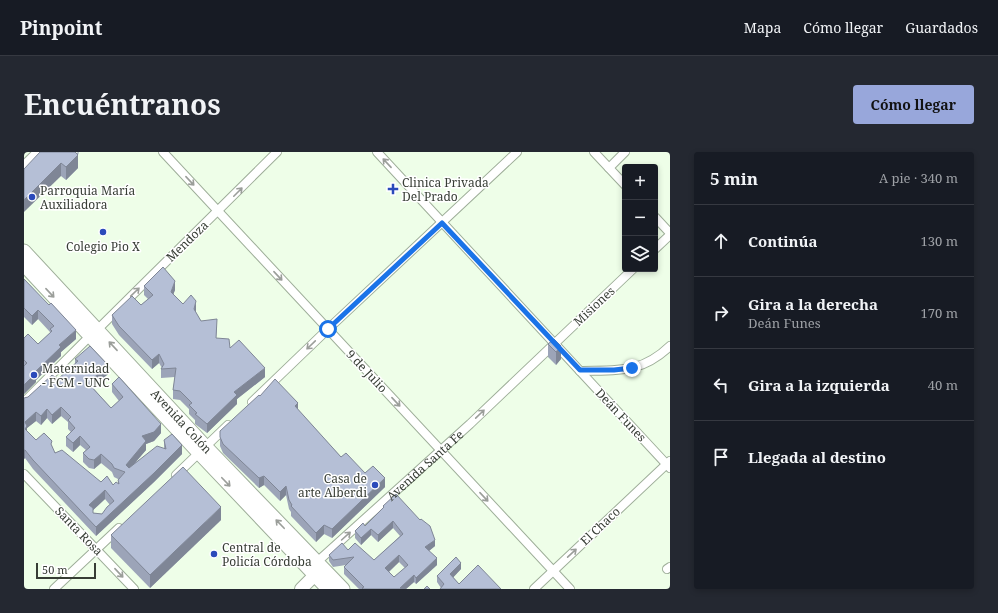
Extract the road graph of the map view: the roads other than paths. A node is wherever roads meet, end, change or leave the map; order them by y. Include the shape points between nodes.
1 (40, 152) edge
2 (163, 152) edge
3 (277, 152) edge
4 (377, 152) edge
5 (517, 152) edge
6 (594, 152) edge
7 (625, 152) edge
8 (24, 168) edge
9 (609, 168) junction
10 (622, 182) edge
11 (218, 211) junction
12 (658, 220) edge
13 (442, 223) junction
14 (670, 234) edge
15 (658, 246) edge
16 (24, 251) edge
17 (24, 265) edge
18 (630, 272) edge
19 (328, 329) junction
20 (94, 333) junction
21 (554, 343) junction
22 (670, 346) edge
23 (580, 370) junction
24 (24, 402) edge
25 (245, 409) edge
26 (234, 420) edge
27 (202, 450) junction
28 (441, 450) junction
29 (669, 464) edge
30 (24, 474) edge
31 (170, 480) edge
32 (125, 522) edge
33 (97, 549) junction
34 (316, 569) junction
35 (553, 571) junction
36 (54, 589) edge
37 (134, 589) edge
38 (301, 589) edge
39 (328, 589) edge
40 (343, 589) edge
41 (534, 589) edge
42 (570, 589) edge

1 - 8 street
2 -> 11 street, 9 de Julio
11 -> 3 street, Mendoza
13 -> 4 street, Deán Funes
5 - 13 street
6 - 9 street
7 - 9 street
9 - 10 street
11 -> 19 street, 9 de Julio
20 -> 11 street, Mendoza
12 - 14 street
13 - 19 street
13 - 21 street, Deán Funes
14 - 15 street
16 - 20 main road, Avenida Colón
17 -> 20 main road, Avenida Colón
18 - 21 street, Misiones
19 -> 25 street
19 -> 28 street, 9 de Julio
20 - 24 street, Mendoza
20 - 27 main road, Avenida Colón
21 - 23 street, Deán Funes
28 -> 21 street, Avenida Santa Fe
22 - 23 street via 655,359 632,368
23 - 29 street, Deán Funes
26 - 27 street
27 - 31 street
27 - 34 main road, Avenida Colón
34 -> 28 street, Avenida Santa Fe
28 -> 35 street, 9 de Julio
35 -> 29 street, El Chaco
30 - 33 street, Santa Rosa
32 - 33 street
33 - 36 street
33 -> 37 street, Santa Rosa
34 - 38 street, Avenida Santa Fe
34 - 39 main road, Avenida Colón
34 - 40 main road, Avenida Colón
35 - 41 street, El Chaco
35 - 42 street, 9 de Julio

